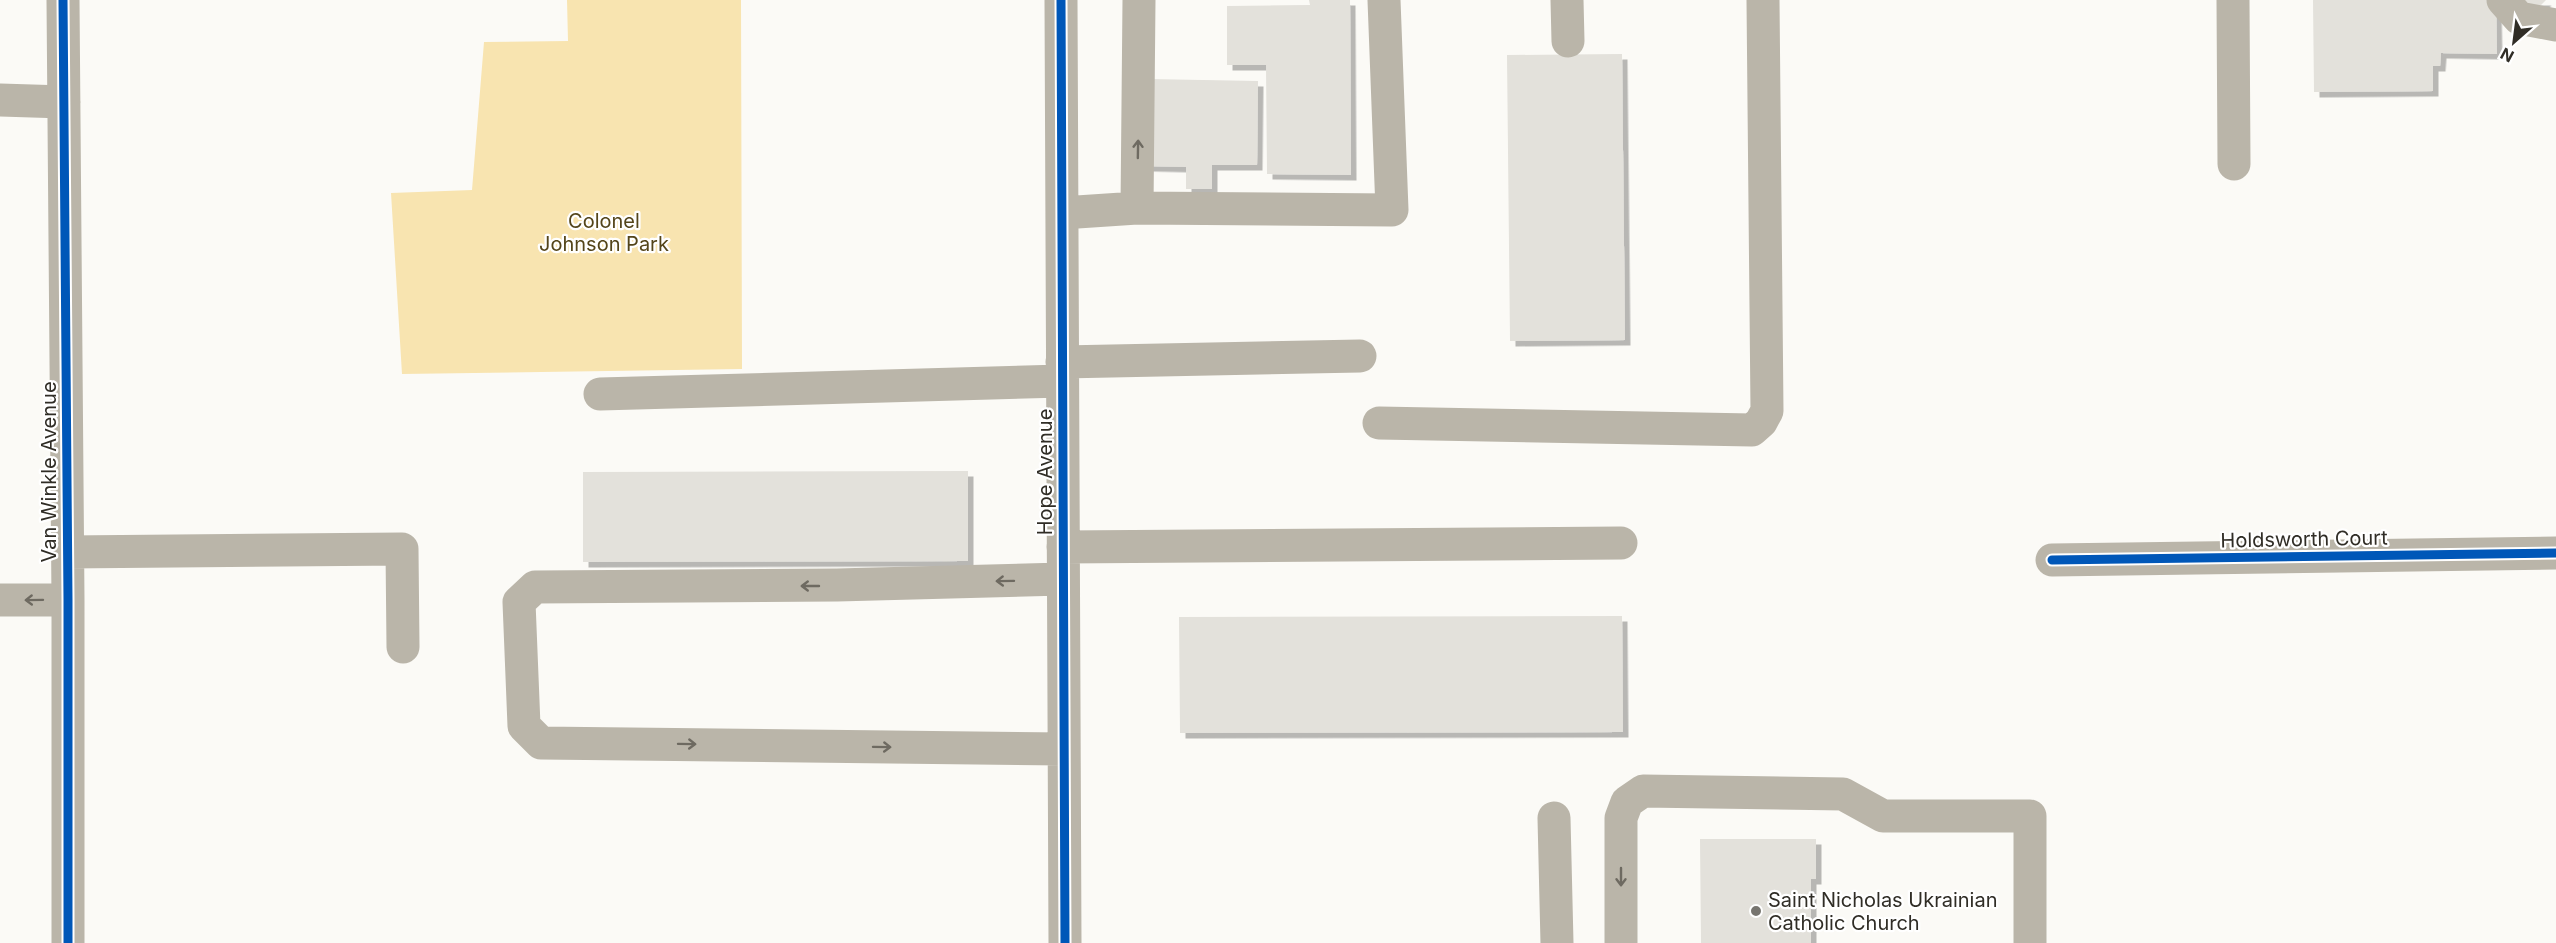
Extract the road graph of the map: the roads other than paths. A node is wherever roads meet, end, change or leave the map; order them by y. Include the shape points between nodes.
1 (63, 0) edge
2 (1061, 0) edge
3 (1139, 0) edge
4 (1384, 0) edge
5 (1567, 0) edge
6 (1763, 0) edge
7 (2233, 0) edge
8 (2503, 0) edge
9 (2556, 25) edge
10 (1568, 41) dead end
11 (0, 100) edge
12 (64, 102) junction
13 (2234, 164) dead end
14 (1137, 207) junction
15 (1062, 213) junction
16 (1360, 356) dead end
17 (1062, 372) junction
18 (600, 394) dead end
19 (1379, 423) dead end
20 (1621, 543) dead end
21 (1063, 547) junction
22 (67, 552) junction
23 (2556, 553) edge
24 (2052, 560) dead end
25 (1064, 579) junction
26 (0, 600) edge
27 (68, 600) junction
28 (403, 647) dead end
29 (1064, 749) junction
30 (1554, 818) dead end
31 (68, 943) edge
32 (1065, 943) edge
33 (1557, 943) edge
34 (1621, 943) edge
35 (2030, 943) edge

1 - 12 street, Van Winkle Avenue
2 - 15 street, Hope Avenue
14 -> 3 street
4 - 14 street via 1392,210
5 - 10 street
6 - 19 street via 1767,411 1761,422 1752,430
7 - 13 street
8 - 9 street via 2519,18
11 - 12 street
12 - 22 street, Van Winkle Avenue
14 - 15 street
15 - 17 street, Hope Avenue
16 - 17 street via 1127,363
17 - 18 street
17 - 21 street, Hope Avenue
20 - 21 street
21 - 25 street, Hope Avenue
22 - 27 street, Van Winkle Avenue
22 - 28 street via 402,549
23 - 24 street, Holdsworth Court
25 - 29 street, Hope Avenue
25 -> 29 street via 535,587 519,602 524,726 541,742
27 -> 26 street
27 - 31 street, Van Winkle Avenue
29 - 32 street, Hope Avenue
30 - 33 street
35 -> 34 street via 2030,816 1883,816 1842,794 1643,791 1628,802 1621,818

